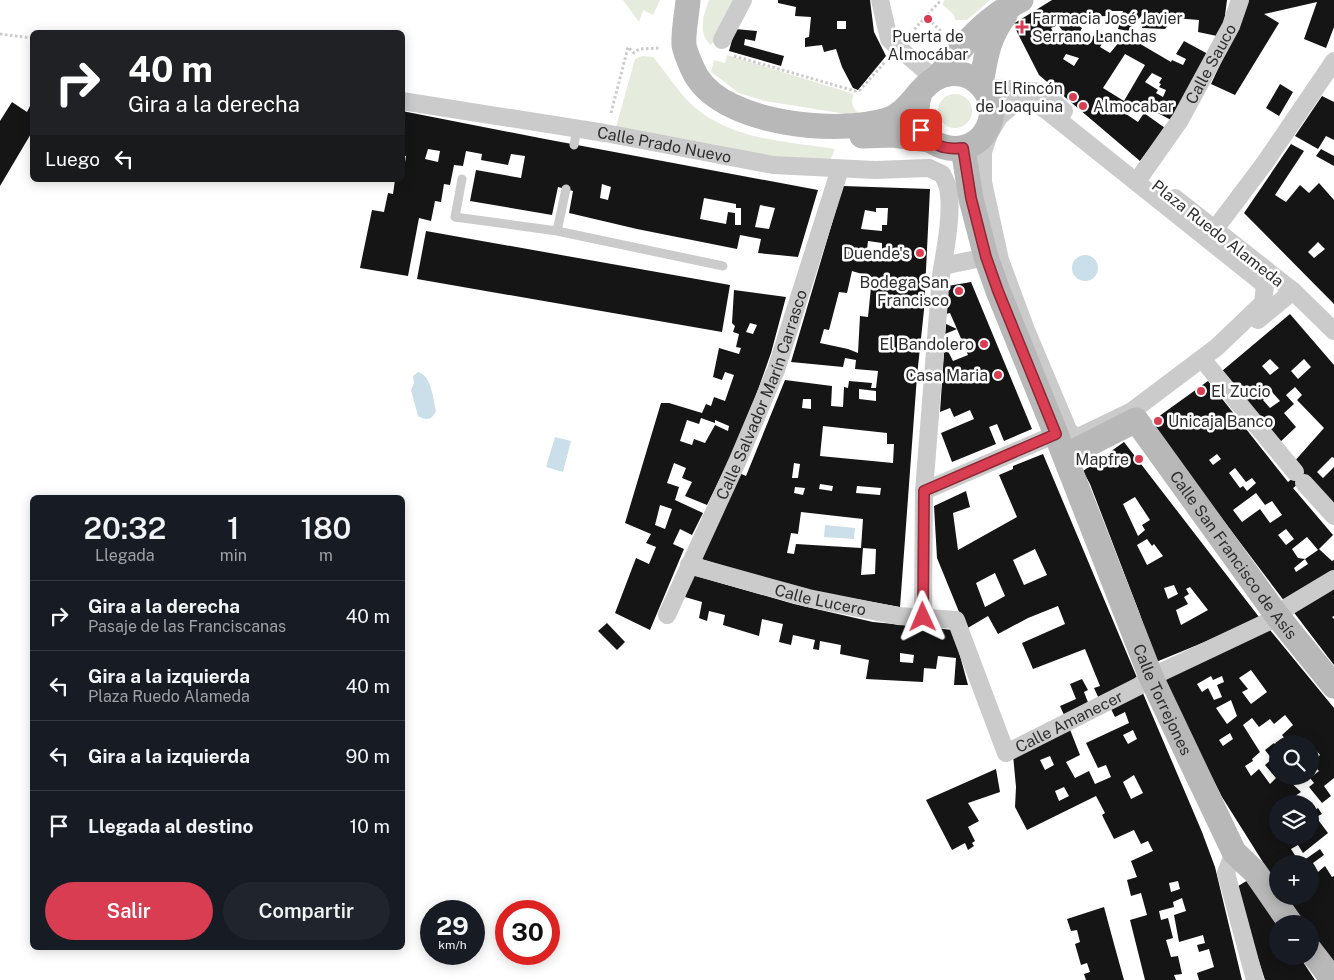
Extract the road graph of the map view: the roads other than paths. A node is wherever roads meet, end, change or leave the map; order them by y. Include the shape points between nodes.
1 (688, 0) edge
2 (743, 0) edge
3 (880, 0) edge
4 (1240, 0) edge
5 (1017, 2) edge
6 (724, 47) road end
7 (1334, 61) edge
8 (931, 83) junction
9 (982, 86) junction
10 (405, 102) edge
11 (829, 128) junction
12 (940, 150) junction
13 (840, 168) junction
14 (1142, 174) junction
15 (462, 179) dead end
16 (566, 189) dead end
17 (1215, 229) junction
18 (557, 231) junction
19 (986, 257) junction
20 (723, 266) dead end
21 (943, 266) junction
22 (1293, 291) junction
23 (1334, 332) edge
24 (1207, 365) junction
25 (1136, 420) junction
26 (1063, 441) junction
27 (924, 491) junction
28 (1334, 516) edge
29 (689, 565) junction
30 (1334, 579) edge
31 (667, 615) dead end
32 (923, 617) junction
33 (1278, 617) junction
34 (956, 620) joint
35 (1151, 677) junction
36 (1334, 686) edge
37 (1234, 852) junction
38 (1285, 915) edge
39 (1319, 962) edge
40 (1256, 980) edge
41 (1333, 980) edge

1 - 11 main road via 684,46 697,77 713,95 735,108 767,119
2 - 6 street
3 - 8 street via 889,39 901,45
4 - 14 street, Calle Sauco via 1231,26 1180,120
5 - 8 main road via 981,27
5 - 9 main road via 994,29
7 - 17 street
8 - 9 main road via 950,73 972,78
8 - 11 main road via 900,115
8 - 12 main road via 916,106 916,118 921,130
9 - 12 main road via 990,99 992,111 984,134 974,143
9 - 14 street, Plaza Ruedo Alameda via 1042,92
10 - 13 street, Calle Prado Nuevo via 575,137 605,133 773,166
11 - 12 main road via 849,136 893,135
12 - 13 street, Calle Prado Nuevo via 875,170
12 - 19 main road via 971,198
12 - 21 street via 949,207
13 - 29 street, Calle Salvador Marín Carrasco via 776,370
14 - 17 street, Plaza Ruedo Alameda
15 - 18 lane via 456,217
16 - 18 lane
17 - 22 street, Plaza Ruedo Alameda
18 - 20 lane
19 - 21 street
19 - 26 main road
21 - 27 street
22 - 23 street
22 - 24 street, Plaza Ruedo Alameda
24 - 25 street, Plaza Ruedo Alameda
24 - 28 street
25 - 26 main road, Plaza Ruedo Alameda
25 - 33 main road, Calle San Francisco de Asís
26 - 26 street, Plaza Ruedo Alameda via 1132,411 1217,347 1263,303 1264,285 1046,110 1033,102 1014,104 999,117 989,134 983,152 983,182 1000,260
26 - 27 street
26 - 35 main road, Calle Torrejones
27 - 32 street
29 - 31 street, Calle Salvador Marín Carrasco
29 - 32 street, Calle Lucero via 808,598 898,616
30 - 33 street via 1289,606
32 - 34 street, Calle Lucero
33 - 35 street
33 - 36 main road, Calle San Francisco de Asís
34 - 35 street, Calle Amanecer via 1006,753
35 - 37 main road, Calle Torrejones
37 - 38 main road, Calle Torrejones via 1256,872
37 - 40 street via 1226,873
39 - 41 main road

